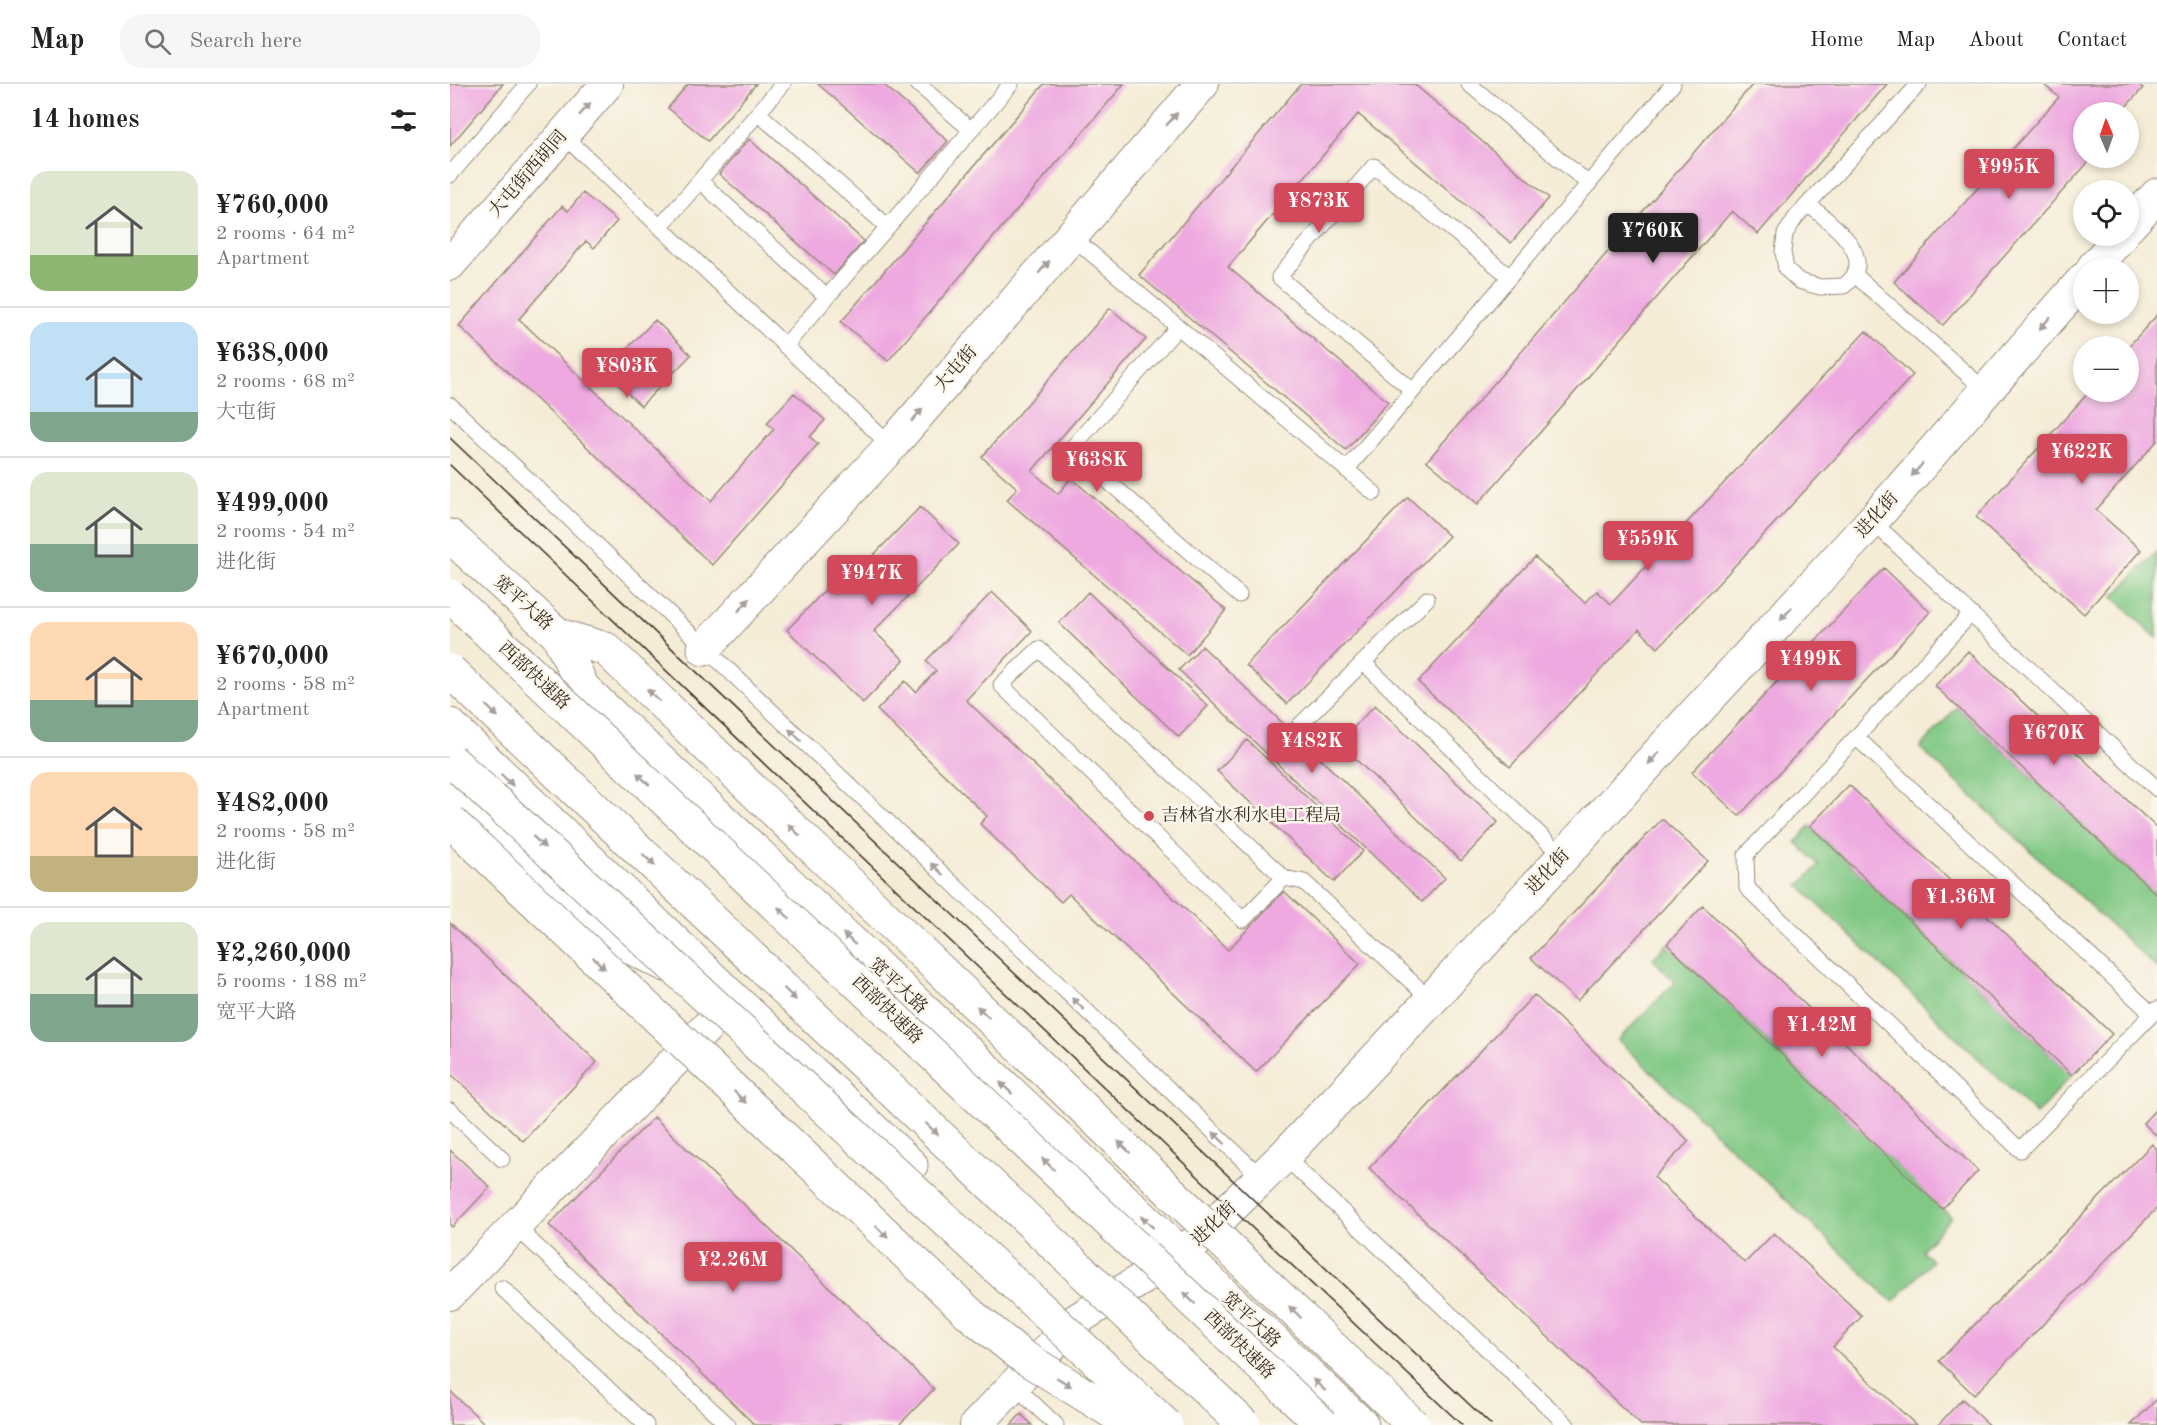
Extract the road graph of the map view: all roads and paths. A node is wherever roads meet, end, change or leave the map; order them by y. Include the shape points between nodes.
1 (528, 84) edge
2 (607, 84) edge
3 (783, 84) edge
4 (918, 84) edge
5 (1011, 84) edge
6 (1202, 84) edge
7 (1469, 84) edge
8 (1672, 84) edge
9 (1919, 84) edge
10 (758, 113) junction
11 (971, 130) junction
12 (563, 135) junction
13 (450, 175) edge
14 (700, 180) junction
15 (1588, 184) junction
16 (2157, 195) edge
17 (1808, 204) junction
18 (2139, 215) edge
19 (660, 227) junction
20 (888, 227) junction
21 (1071, 236) junction
22 (2112, 246) edge
23 (2101, 258) edge
24 (450, 264) edge
25 (1855, 275) junction
26 (1510, 277) junction
27 (2073, 292) edge
28 (827, 297) junction
29 (1178, 327) junction
30 (785, 346) junction
31 (1413, 391) junction
32 (1986, 391) junction
33 (450, 405) edge
34 (891, 446) junction
35 (1346, 470) junction
36 (1374, 493) dead end
37 (1872, 521) junction
38 (450, 536) edge
39 (1239, 595) dead end
40 (450, 596) edge
41 (1427, 599) dead end
42 (1971, 614) junction
43 (558, 635) junction
44 (704, 649) junction
45 (1363, 662) junction
46 (450, 671) edge
47 (450, 725) edge
48 (1299, 726) dead end
49 (1856, 737) junction
50 (450, 759) edge
51 (2157, 789) edge
52 (450, 795) edge
53 (450, 821) edge
54 (1563, 857) junction
55 (1284, 878) junction
56 (734, 999) junction
57 (1431, 1000) junction
58 (2155, 1012) edge
59 (450, 1110) edge
60 (1284, 1156) junction
61 (502, 1159) dead end
62 (1262, 1179) junction
63 (516, 1227) junction
64 (1182, 1255) junction
65 (502, 1288) dead end
66 (450, 1294) edge
67 (1076, 1320) junction
68 (1014, 1385) junction
69 (637, 1422) edge
70 (728, 1425) edge
71 (976, 1425) edge
72 (1056, 1425) edge
73 (1133, 1425) edge
74 (1166, 1425) edge
75 (1176, 1425) edge
76 (1244, 1425) edge
77 (1323, 1425) edge
78 (1362, 1425) edge
79 (1413, 1425) edge
80 (1567, 1425) edge

1 - 13 lane
12 -> 2 street, 大屯街西胡同
3 - 10 lane
4 - 11 lane
5 - 11 lane
21 -> 6 main road, 大屯街
7 - 15 lane
8 - 15 lane
9 - 17 lane
10 - 14 lane
10 - 20 lane
11 - 20 lane
12 - 19 lane
12 - 24 street, 大屯街西胡同
14 - 19 lane
14 - 28 lane
15 - 26 lane
16 - 18 main road
17 - 25 lane via 1849,242 1856,257
17 - 25 lane via 1785,234 1786,269 1799,281 1820,286 1844,286
19 - 30 lane
20 - 28 lane
21 - 29 lane
34 -> 21 main road, 大屯街
22 - 23 main road
25 - 32 lane
26 - 31 lane
26 - 31 lane via 1374,166 1279,277
27 -> 32 main road, 进化街
28 - 30 lane
29 - 35 lane
29 - 39 lane via 1071,449
30 - 34 lane
31 - 35 lane
32 -> 37 main road, 进化街
33 - 44 lane
44 -> 34 main road, 大屯街
35 - 36 lane
37 - 42 lane
37 -> 54 main road, 进化街
38 - 43 main road, 宽平大路
77 -> 40 main road, 西部快速路, bridge
41 - 45 lane
42 - 49 lane
42 - 51 lane
64 -> 43 main road, 宽平大路 via 583,687
79 -> 43 main road, bridge via 606,649
62 -> 44 lane
45 - 48 lane
45 - 54 lane
46 -> 76 main road, bridge
47 -> 56 main road
49 - 58 lane
49 - 58 lane via 1746,855 1747,888 2020,1150
50 -> 74 main road, bridge
52 - 56 main road via 590,927
53 -> 73 main road, bridge via 971,1315 1022,1356
54 - 57 main road, 进化街
55 - 55 lane via 1243,920 1001,685 1039,649
55 - 57 lane via 1304,882
56 - 63 street
56 - 67 main road
57 - 60 main road, 进化街
59 - 61 lane
60 - 62 main road, 进化街
60 - 80 lane
62 - 64 main road, 进化街
63 - 66 street
63 - 70 lane
64 - 67 street, 进化街
78 -> 64 main road, 宽平大路
65 - 69 lane
67 - 68 street, 进化街
67 - 75 main road
68 - 71 street, 进化街
68 - 72 lane

